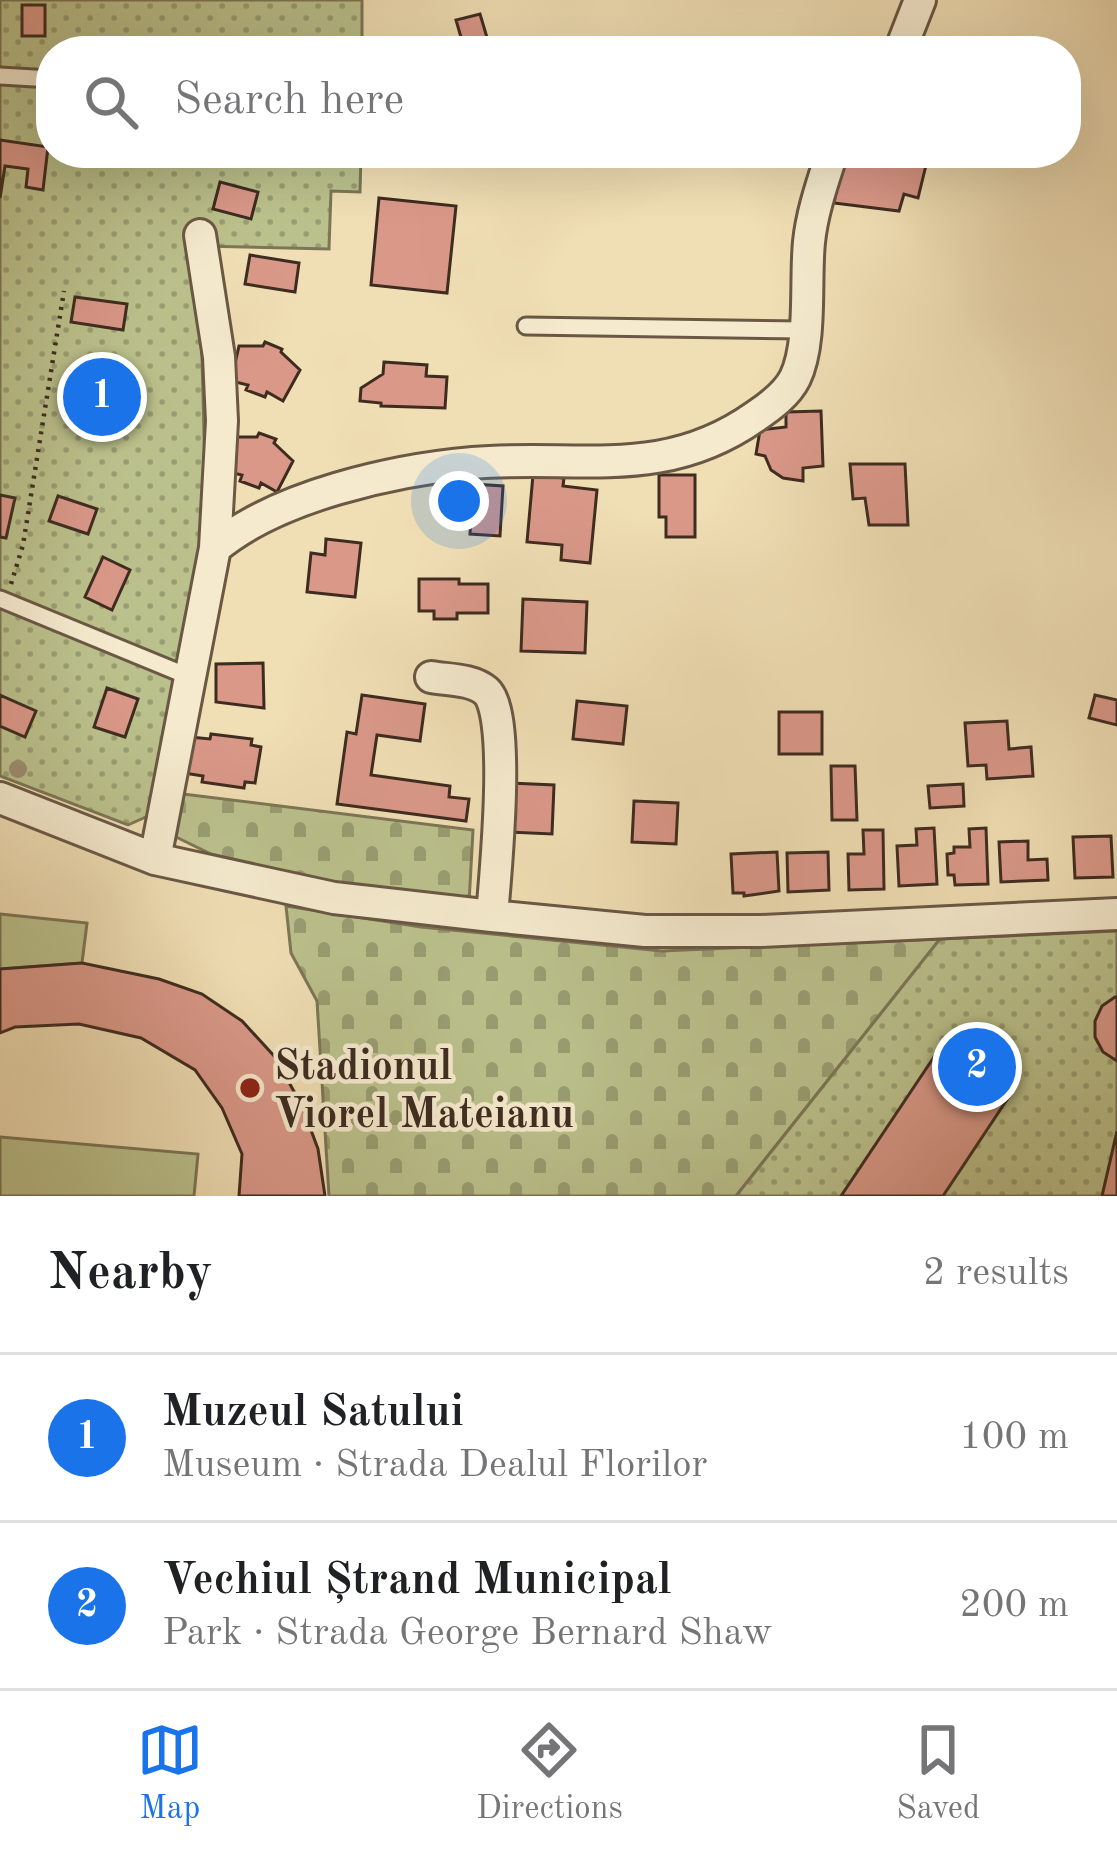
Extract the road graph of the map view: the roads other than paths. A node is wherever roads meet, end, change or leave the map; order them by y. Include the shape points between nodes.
1 (920, 0) edge
2 (906, 36) edge
3 (0, 76) edge
4 (36, 78) edge
5 (828, 168) edge
6 (200, 235) dead end
7 (526, 326) dead end
8 (803, 330) junction
9 (215, 548) junction
10 (3, 600) edge
11 (190, 677) junction
12 (431, 677) dead end
13 (0, 798) edge
14 (155, 859) junction
15 (1117, 914) edge
16 (492, 916) junction

1 - 2 street
3 - 4 lane
5 - 8 street via 809,236
6 - 9 street via 219,356
7 - 8 lane
8 - 9 street via 793,382 772,405 702,448 607,462 439,467 261,516
9 - 11 street
10 - 11 lane
11 - 14 street
12 - 16 street via 486,691 499,716
13 - 14 street
14 - 16 street via 334,898
15 - 16 street via 761,931 645,931

